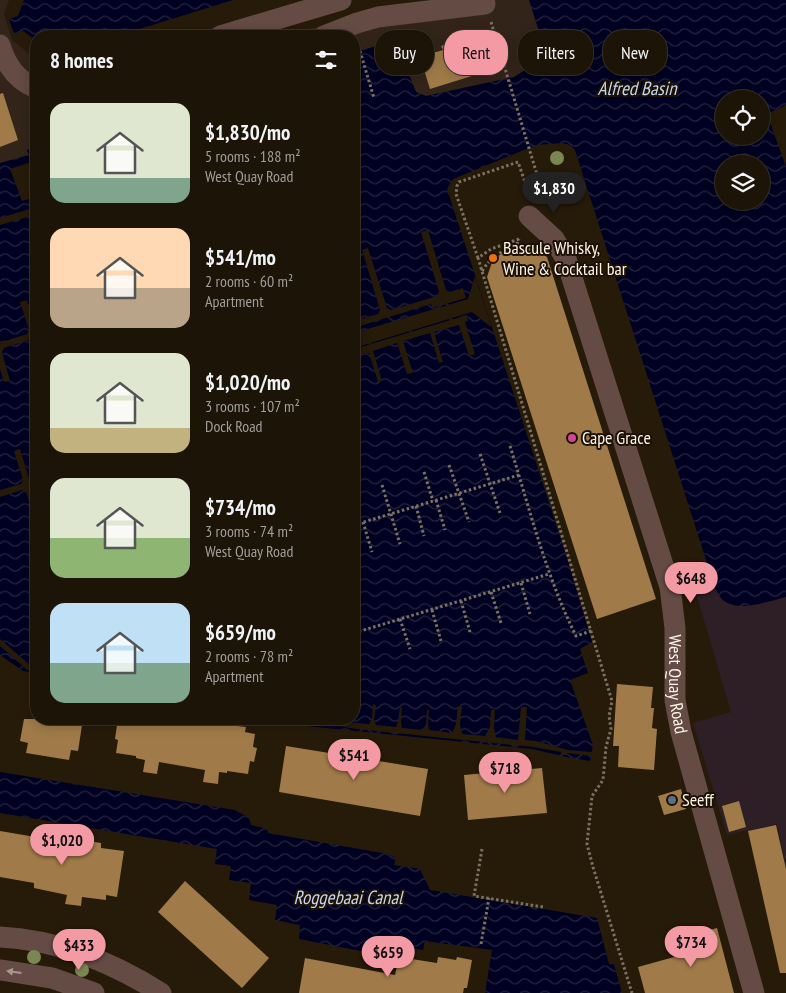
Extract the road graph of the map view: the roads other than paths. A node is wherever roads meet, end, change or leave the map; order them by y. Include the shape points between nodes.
1 (341, 0) edge
2 (485, 4) road end
3 (240, 30) edge
4 (339, 30) edge
5 (0, 45) edge
6 (30, 84) edge
7 (529, 216) road end
8 (0, 938) edge
9 (0, 970) edge
10 (94, 993) edge
11 (161, 993) edge
12 (754, 993) edge

1 - 3 street
2 - 4 street via 378,17
5 - 6 street via 8,66
7 - 12 street, West Quay Road via 554,239 566,259 670,587 675,628 675,700 681,732
8 - 11 street via 36,942 84,954 128,973
10 -> 9 street via 52,978

